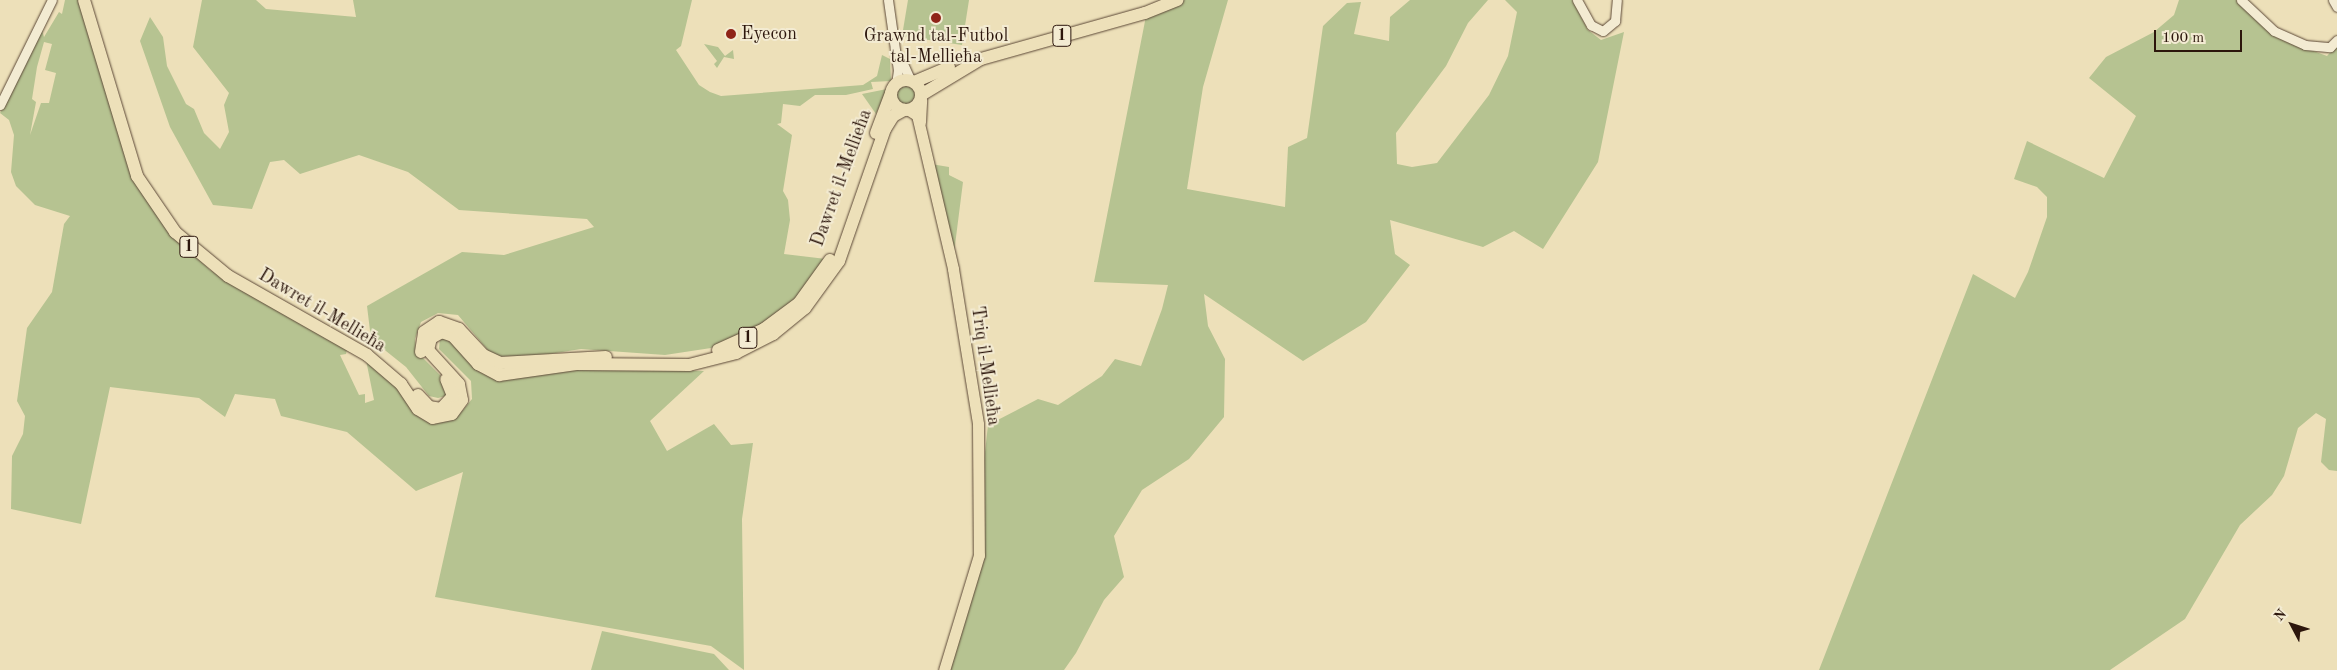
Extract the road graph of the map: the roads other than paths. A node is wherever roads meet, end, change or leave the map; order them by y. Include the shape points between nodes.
1 (52, 0) edge
2 (84, 0) edge
3 (92, 0) edge
4 (888, 0) edge
5 (1160, 0) edge
6 (1177, 0) edge
7 (1577, 0) edge
8 (1617, 0) edge
9 (2241, 0) edge
10 (2333, 0) edge
11 (2337, 7) edge
12 (892, 39) junction
13 (2337, 40) edge
14 (913, 81) junction
15 (893, 89) junction
16 (921, 98) junction
17 (0, 105) edge
18 (907, 110) junction
19 (920, 127) junction
20 (944, 670) edge

1 - 17 street
2 - 18 highway, Dawret il-Mellieħa / 1 via 138,176 175,232 228,276 367,355 401,384 418,408 433,418 452,414 462,392 455,378 430,354 428,343 436,334 453,336 478,364 499,375 576,364 689,365 736,353 774,334 805,308 839,261 885,129 893,116
3 - 15 highway, Dawret il-Mellieħa / 1 via 137,152 148,179 179,228 209,257 379,357 426,404 436,408 447,406 453,392 423,357 420,342 424,332 439,322 459,329 492,360 509,365 577,356 686,357 732,345 771,324 799,303 833,256
4 - 12 street
5 - 14 highway, 1 via 979,52
6 - 16 highway, 1 via 1145,13 981,59
7 - 8 street via 1591,25 1603,31 1615,21
9 - 13 street via 2274,31 2305,45 2330,47
10 - 11 street
12 - 14 street
12 - 15 street via 898,70
14 - 15 highway
14 - 16 highway
15 - 18 highway via 894,104
16 - 18 highway
16 - 19 main road, Triq il-Mellieħa
18 - 19 main road, Triq il-Mellieħa via 916,115
19 - 20 main road, Triq il-Mellieħa via 953,269 978,424 978,554

